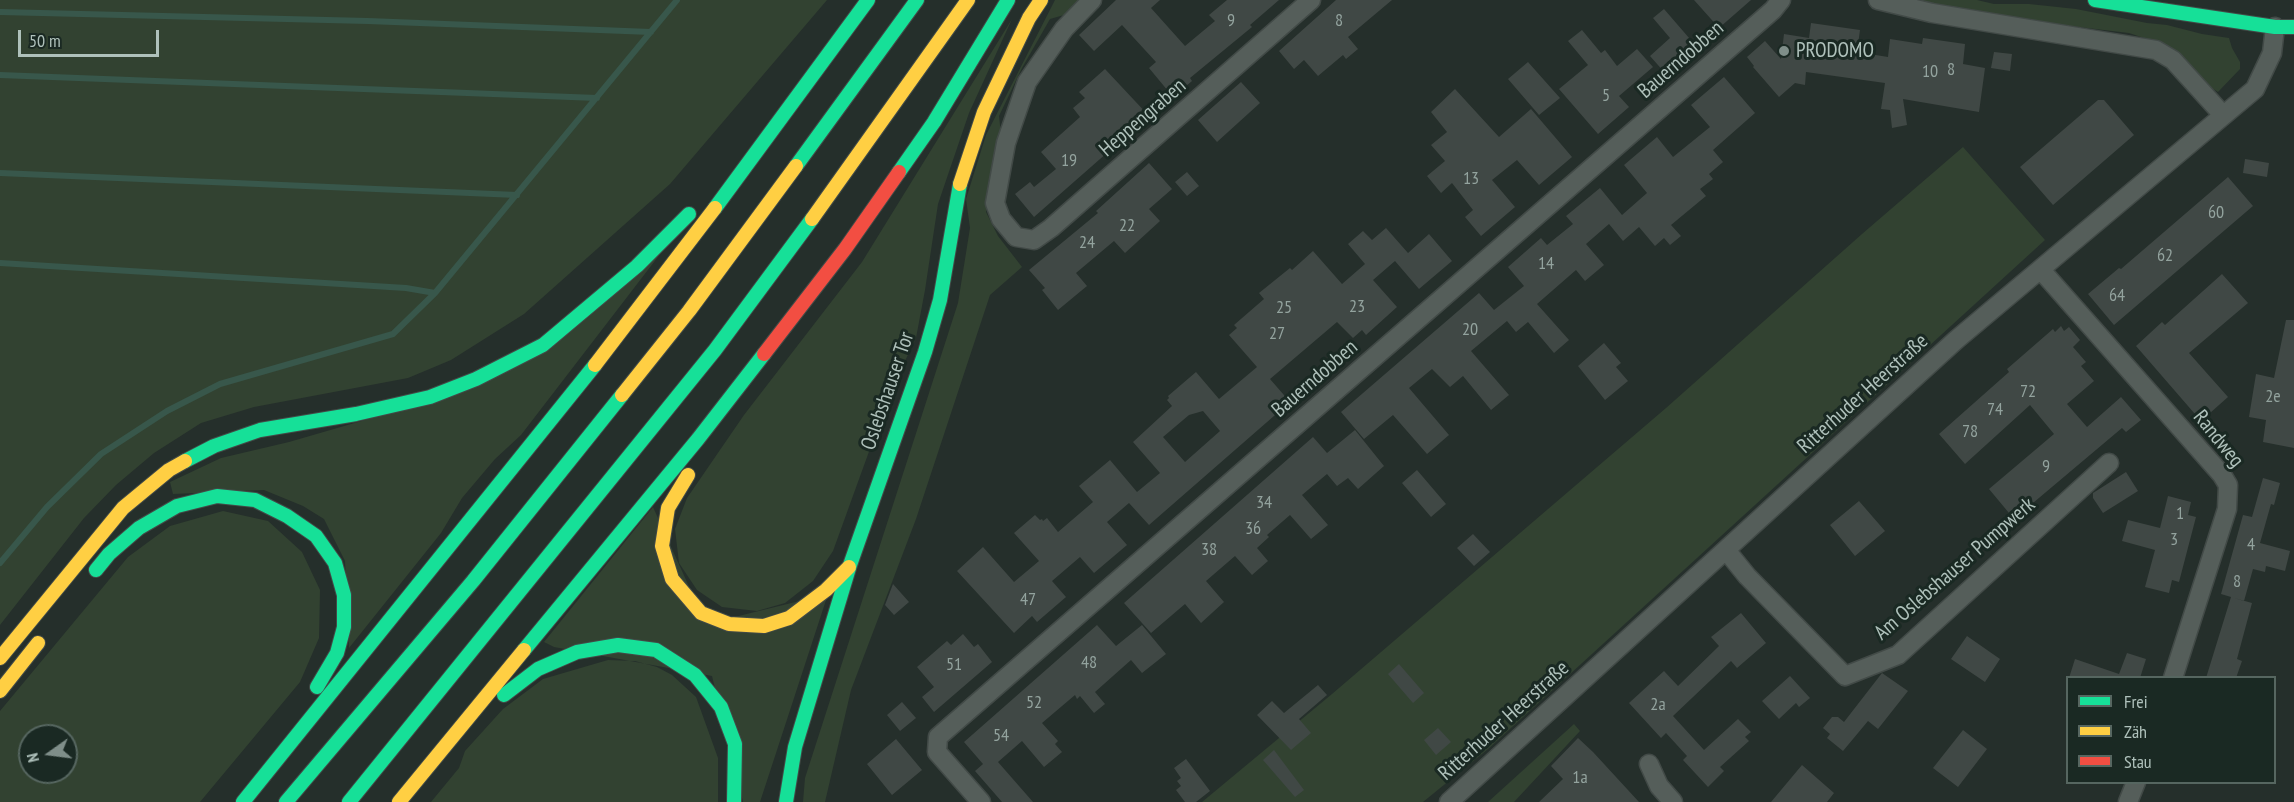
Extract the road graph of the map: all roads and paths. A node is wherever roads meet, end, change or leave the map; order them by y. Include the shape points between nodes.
1 (868, 0) edge
2 (916, 0) edge
3 (968, 0) edge
4 (1008, 0) edge
5 (1041, 0) edge
6 (1092, 0) edge
7 (1311, 0) edge
8 (1780, 0) edge
9 (1878, 0) edge
10 (2095, 0) edge
11 (2194, 7) edge
12 (2275, 27) junction
13 (2294, 27) edge
14 (2223, 115) junction
15 (775, 128) junction
16 (711, 190) dead end
17 (698, 205) dead end
18 (2041, 270) junction
19 (698, 439) junction
20 (2109, 463) dead end
21 (1726, 550) junction
22 (850, 566) junction
23 (87, 582) dead end
24 (44, 636) dead end
25 (0, 658) edge
26 (2173, 676) edge
27 (0, 691) edge
28 (470, 717) junction
29 (795, 747) junction
30 (1649, 764) dead end
31 (269, 771) junction
32 (2136, 784) edge
33 (773, 791) dead end
34 (243, 802) edge
35 (286, 802) edge
36 (349, 802) edge
37 (399, 802) edge
38 (734, 802) edge
39 (786, 802) edge
40 (981, 802) edge
41 (1449, 802) edge
42 (1673, 802) edge
43 (2128, 802) edge

1 - 15 main road
2 - 35 main road via 689,311 473,581
3 - 36 main road via 715,350
4 - 19 main road via 934,122 858,230
5 - 22 main road, Oslebshauser Tor via 975,136 957,192 934,321
6 - 7 street, Heppengraben via 1064,29 1027,82 1006,143 995,203 1001,219 1016,237 1034,240 1060,220
8 - 40 street, Bauerndobben via 1764,18 938,737 937,752
9 - 14 street via 1932,13 2156,50 2173,60
10 - 11 main road
11 - 12 main road
12 - 13 main road
12 - 14 street, Ritterhuder Heerstraße via 2272,53 2255,89
14 - 18 street, Ritterhuder Heerstraße
15 - 16 main road
15 - 31 main road via 593,368
17 - 25 main road via 637,266 543,345 476,379 430,397 260,430 214,446 169,470 123,508
18 - 21 street, Ritterhuder Heerstraße via 1956,340
18 - 26 street, Randweg via 2228,485 2227,509
19 - 22 main road via 691,469 668,508 662,546 672,579 701,614 729,624 764,626 789,618
19 - 28 main road
20 - 21 street, Am Oslebshauser Pumpwerk via 1898,655 1845,676
21 - 41 street, Ritterhuder Heerstraße
22 - 29 main road, Oslebshauser Tor
23 - 31 main road via 109,555 140,528 177,506 217,496 255,500 316,536 335,563 344,595 344,627 325,676 274,744
24 - 27 main road
28 - 37 main road
28 - 38 main road via 491,706 538,669 577,652 618,645 656,650 695,675 721,707 735,744
29 - 33 main road
29 - 39 main road, Oslebshauser Tor
30 - 42 street via 1659,786
31 - 34 main road
32 - 43 street

